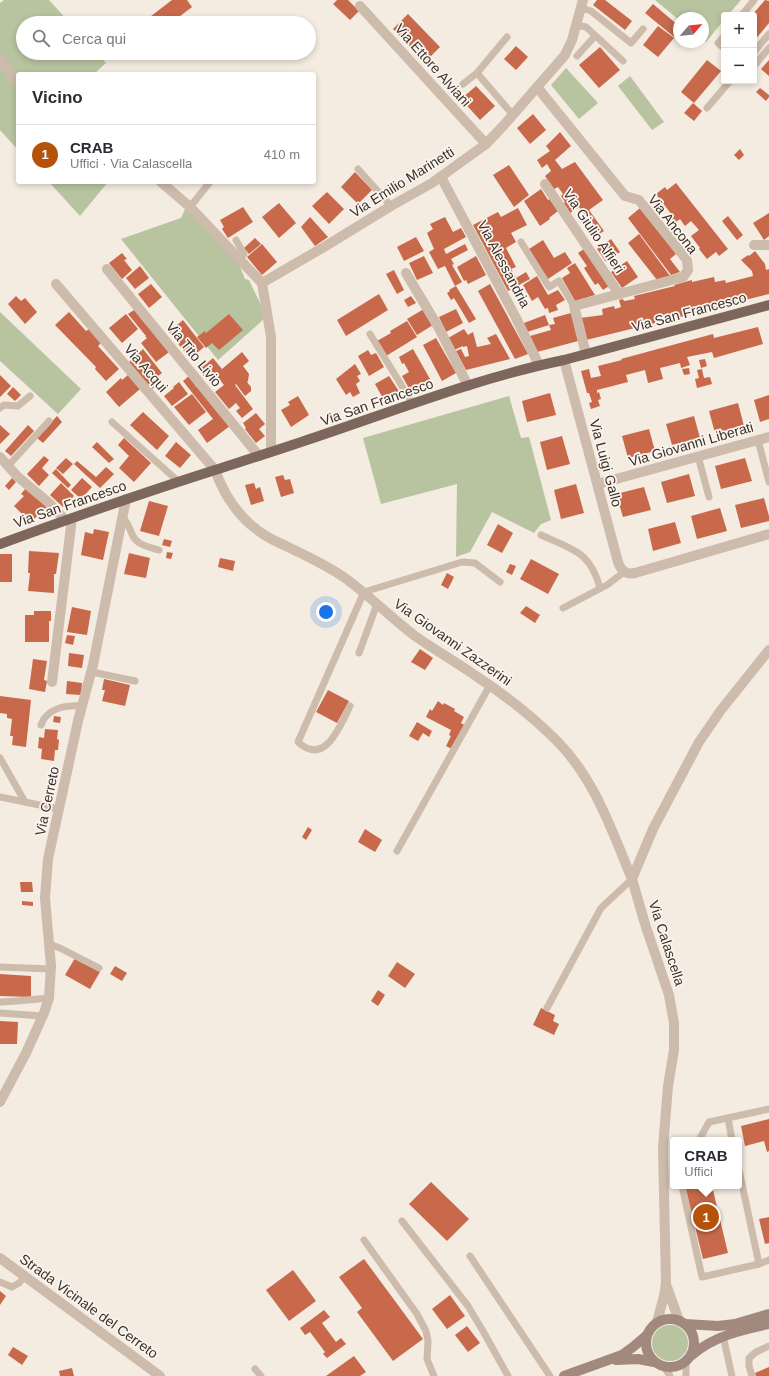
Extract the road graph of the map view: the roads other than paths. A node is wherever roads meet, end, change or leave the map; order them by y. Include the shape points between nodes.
1 (754, 0) edge
2 (582, 4) edge
3 (360, 6) dead end
4 (744, 12) edge
5 (576, 25) junction
6 (644, 29) dead end
7 (769, 34) edge
8 (595, 36) junction
9 (507, 37) dead end
10 (757, 48) edge
11 (769, 48) edge
12 (577, 56) dead end
13 (0, 59) edge
14 (623, 61) dead end
15 (757, 62) edge
16 (477, 73) junction
17 (16, 80) edge
18 (463, 84) dead end
19 (727, 84) edge
20 (537, 87) junction
21 (707, 108) dead end
22 (513, 115) junction
23 (486, 144) junction
24 (358, 169) dead end
25 (441, 177) junction
26 (163, 184) edge
27 (208, 184) edge
28 (545, 184) dead end
29 (391, 206) junction
30 (190, 207) junction
31 (236, 240) dead end
32 (522, 242) dead end
33 (754, 245) dead end
34 (769, 245) edge
35 (239, 259) junction
36 (107, 269) dead end
37 (406, 273) dead end
38 (262, 283) junction
39 (56, 284) dead end
40 (619, 294) junction
41 (574, 306) junction
42 (769, 306) edge
43 (370, 334) dead end
44 (586, 354) junction
45 (564, 360) junction
46 (539, 365) junction
47 (468, 386) junction
48 (30, 396) dead end
49 (413, 404) junction
50 (0, 408) edge
51 (49, 421) dead end
52 (112, 422) dead end
53 (769, 437) edge
54 (758, 440) junction
55 (271, 452) junction
56 (259, 456) junction
57 (698, 456) junction
58 (0, 457) edge
59 (8, 466) junction
60 (215, 470) junction
61 (179, 482) junction
62 (769, 482) edge
63 (598, 484) junction
64 (709, 497) dead end
65 (126, 499) junction
66 (122, 517) junction
67 (68, 519) junction
68 (769, 534) edge
69 (541, 535) dead end
70 (0, 544) edge
71 (159, 550) dead end
72 (624, 572) junction
73 (500, 582) dead end
74 (600, 588) junction
75 (364, 592) junction
76 (377, 604) junction
77 (563, 608) dead end
78 (769, 650) edge
79 (359, 653) dead end
80 (92, 672) junction
81 (135, 681) dead end
82 (52, 682) dead end
83 (490, 685) junction
84 (82, 706) junction
85 (350, 706) dead end
86 (41, 725) dead end
87 (0, 758) edge
88 (0, 797) edge
89 (25, 802) junction
90 (60, 809) junction
91 (397, 851) dead end
92 (632, 879) junction
93 (49, 944) junction
94 (0, 967) edge
95 (99, 968) dead end
96 (51, 969) junction
97 (49, 998) junction
98 (0, 1002) edge
99 (547, 1008) dead end
100 (0, 1014) edge
101 (42, 1016) junction
102 (0, 1102) edge
103 (769, 1109) edge
104 (728, 1118) junction
105 (701, 1137) edge
106 (731, 1137) edge
107 (742, 1184) edge
108 (683, 1189) edge
109 (402, 1221) dead end
110 (364, 1240) dead end
111 (470, 1256) dead end
112 (0, 1258) edge
113 (769, 1260) edge
114 (759, 1264) junction
115 (25, 1276) junction
116 (0, 1282) edge
117 (666, 1283) junction
118 (769, 1314) edge
119 (657, 1322) junction
120 (682, 1322) junction
121 (769, 1324) edge
122 (647, 1335) junction
123 (723, 1336) junction
124 (769, 1346) edge
125 (689, 1358) junction
126 (606, 1361) junction
127 (654, 1362) junction
128 (664, 1367) junction
129 (255, 1369) dead end
130 (160, 1376) edge
131 (261, 1376) edge
132 (434, 1376) edge
133 (508, 1376) edge
134 (550, 1376) edge
135 (564, 1376) edge
136 (670, 1376) edge
137 (686, 1376) edge
138 (732, 1376) edge
139 (752, 1376) edge

1 - 4 lane
2 - 5 street, Via Emilio Marinetti
2 - 6 lane via 631,43
3 - 23 street, Via Ettore Alviani
5 - 8 lane via 586,27
5 - 20 street, Via Emilio Marinetti via 565,55
7 - 10 lane
8 - 12 lane
8 - 14 lane
9 - 16 lane
11 - 15 lane
13 - 17 street
16 - 18 lane
16 - 22 lane
19 - 21 lane
20 - 22 street, Via Emilio Marinetti
20 - 40 street, Via Ancona via 625,196 639,200 688,260 688,270 683,277
22 - 23 street, Via Emilio Marinetti
23 - 25 street, Via Emilio Marinetti
24 - 29 lane
25 - 29 street, Via Emilio Marinetti
25 - 46 street, Via Alessandria
26 - 30 street
27 - 30 lane
28 - 40 street, Via Giulio Alfieri
29 - 38 street, Via Emilio Marinetti
30 - 35 street
31 - 35 lane via 244,254
32 - 41 lane via 549,287 559,281
33 - 34 street
35 - 38 street
36 - 56 street, Via Tito Livio
37 - 47 street via 440,330
38 - 55 street via 271,337
39 - 60 street, Via Acqui
40 - 41 street, Via Ancona
41 - 44 street
42 - 44 main road, Via San Francesco
43 - 49 lane
44 - 45 main road, Via San Francesco
45 - 46 main road, Via San Francesco
45 - 63 street, Via Luigi Gallo
46 - 47 main road, Via San Francesco
47 - 49 main road, Via San Francesco
48 - 50 lane via 18,406 4,405
49 - 55 main road, Via San Francesco
51 - 59 lane
52 - 61 lane
53 - 54 street, Via Giovanni Liberati
54 - 57 street, Via Giovanni Liberati
54 - 62 lane
55 - 56 main road, Via San Francesco
56 - 60 main road, Via San Francesco
57 - 63 street, Via Giovanni Liberati
57 - 64 lane
58 - 59 street
59 - 67 street
60 - 61 main road, Via San Francesco
60 - 75 street, Via Giovanni Zazzerini via 229,498 253,527 267,537 332,570
61 - 65 main road, Via San Francesco
63 - 72 street, Via Luigi Gallo via 618,562
65 - 66 street, Via Cerreto
65 - 67 main road, Via San Francesco
66 - 71 lane via 134,539
66 - 80 street, Via Cerreto
67 - 70 main road, Via San Francesco
67 - 82 street
68 - 72 street via 632,574
69 - 74 lane via 585,558 595,571
72 - 74 lane
73 - 75 lane via 475,563 462,562
74 - 77 lane
75 - 76 street, Via Giovanni Zazzerini
75 - 85 lane via 298,742 311,750 324,747 335,736
76 - 79 lane
76 - 83 street, Via Giovanni Zazzerini via 416,636
78 - 92 street via 699,742 653,829
80 - 81 lane
80 - 84 street, Via Cerreto
83 - 91 lane
83 - 92 street, Via Giovanni Zazzerini via 537,722 578,765 602,806
84 - 86 lane via 57,709 45,717
84 - 90 street, Via Cerreto
87 - 89 lane
88 - 89 lane
89 - 90 lane
90 - 93 street, Via Cerreto via 46,877 45,906
92 - 99 lane via 601,908
92 - 117 street, Via Calascella via 670,995 674,1023 674,1050 663,1148
93 - 95 lane
93 - 96 street, Via Cerreto
94 - 96 lane
96 - 97 street, Via Cerreto
97 - 98 lane
97 - 101 street, Via Cerreto
100 - 101 lane
101 - 102 street, Via Cerreto
103 - 104 lane
104 - 105 lane via 709,1122
104 - 106 lane
107 - 114 lane
108 - 114 lane via 702,1277
109 - 133 lane via 468,1306
110 - 132 lane via 424,1326 428,1341 427,1359
111 - 134 lane
112 - 115 street, Strada Vicinale del Cerreto
113 - 114 lane
115 - 116 lane via 12,1287
115 - 130 street, Strada Vicinale del Cerreto
117 - 119 street, Via Calascella
117 - 120 street, Via Calascella
118 - 120 main road via 718,1326
119 - 120 main road via 670,1319
119 - 122 main road
120 - 125 main road via 691,1330 694,1338 694,1347
121 - 123 main road
122 - 126 main road via 622,1355
122 - 127 main road via 646,1350
123 - 125 main road via 705,1345
123 - 138 lane
124 - 139 lane via 749,1358
125 - 128 main road via 676,1367
125 - 137 lane
126 - 127 main road via 623,1359
126 - 135 main road
127 - 128 main road
128 - 136 lane
129 - 131 lane

